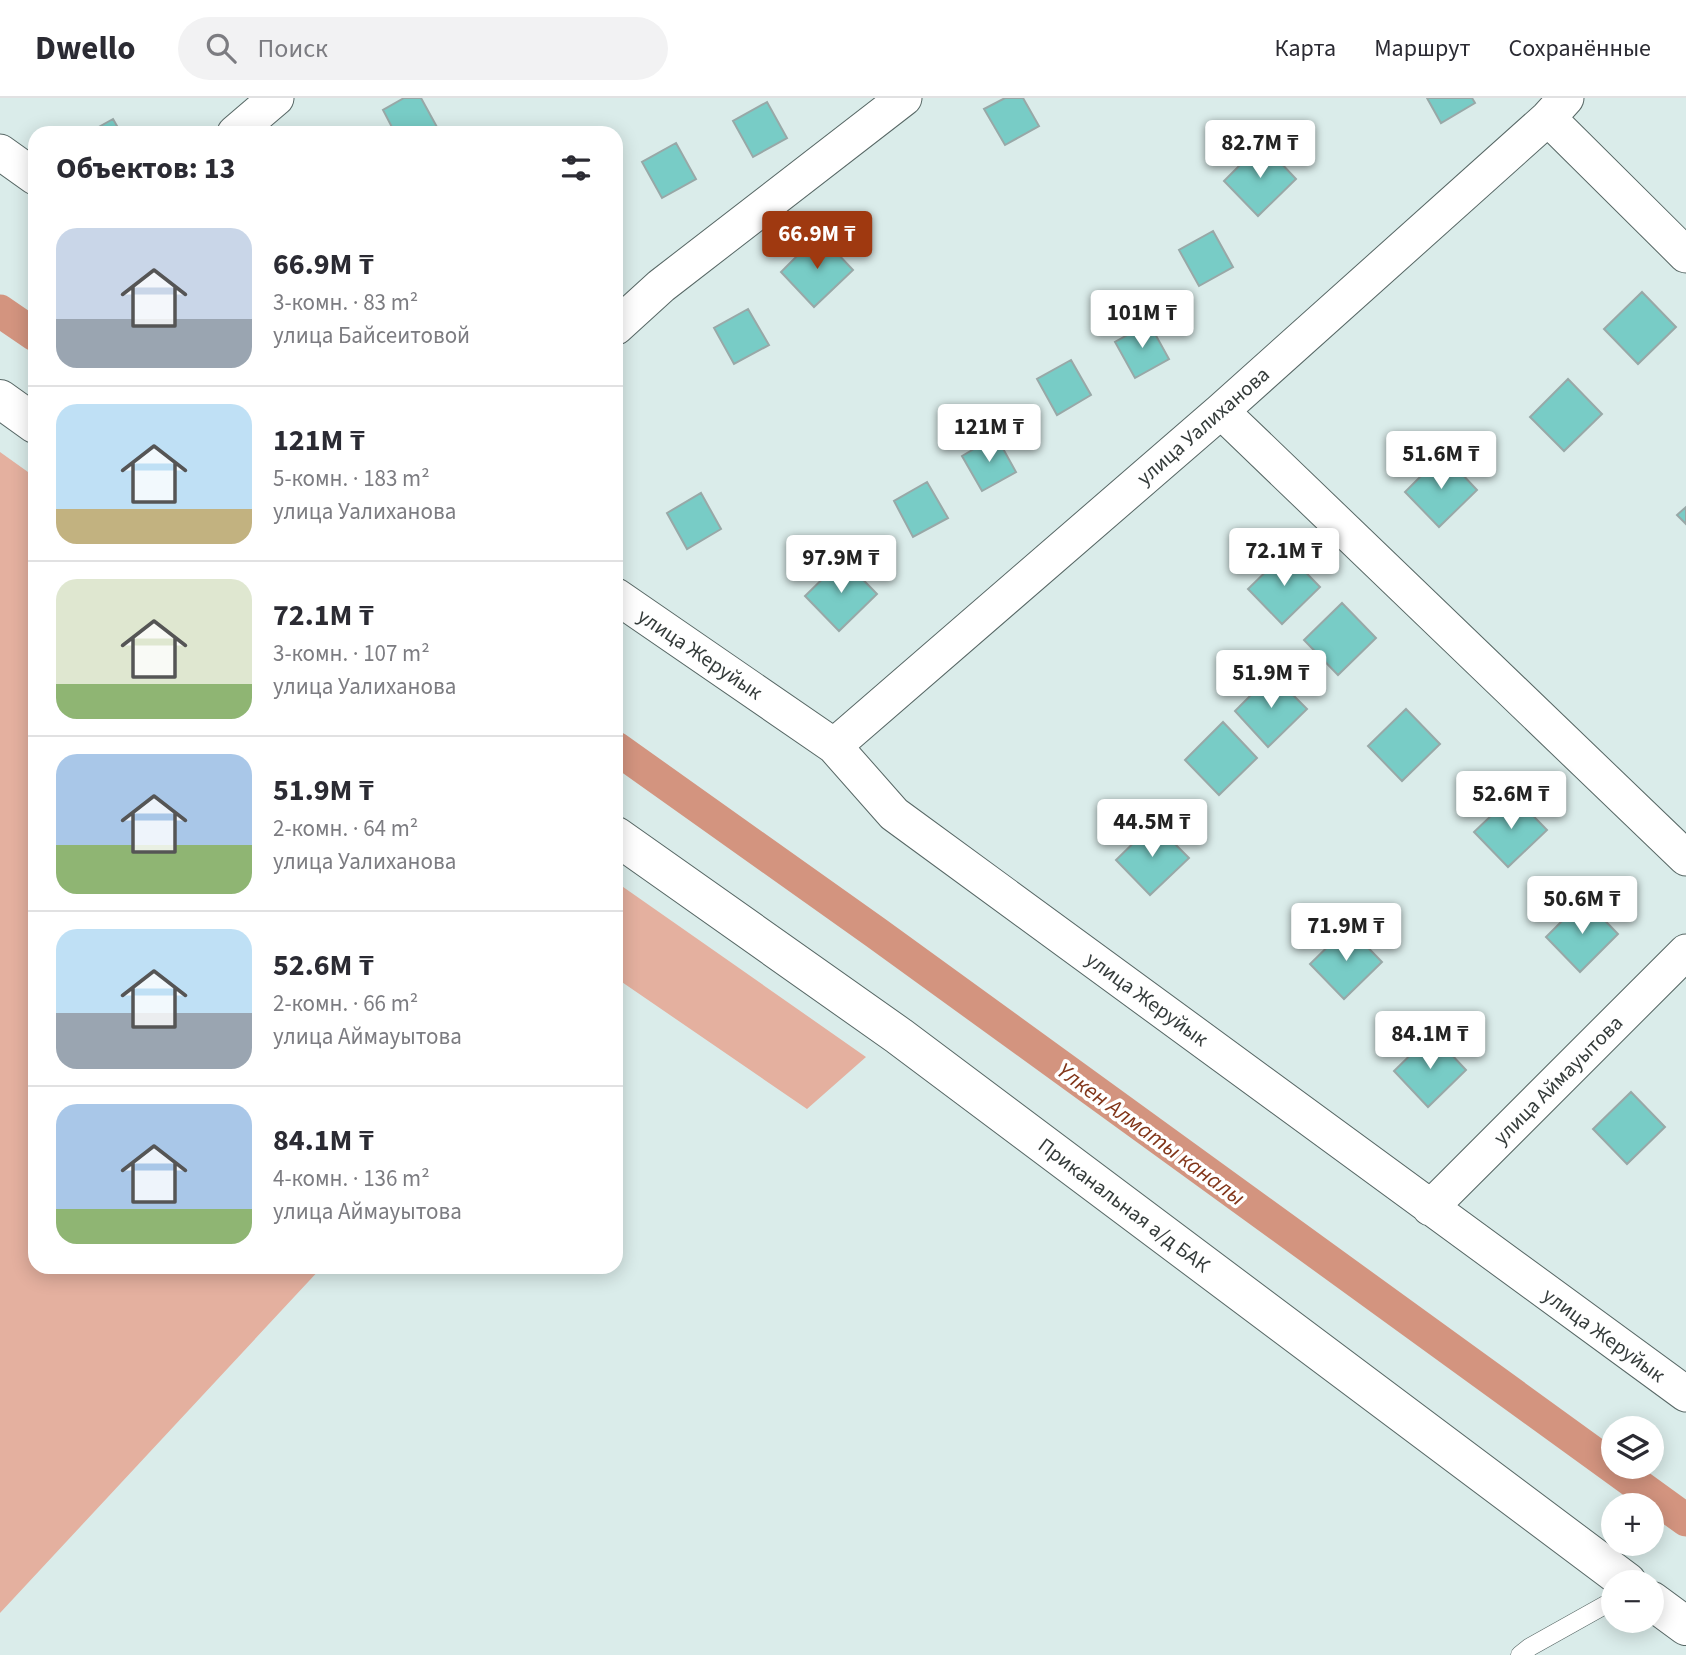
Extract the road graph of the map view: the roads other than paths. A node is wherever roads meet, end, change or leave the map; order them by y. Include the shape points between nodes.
1 (276, 98) edge
2 (904, 98) edge
3 (1557, 108) edge
4 (243, 126) edge
5 (0, 152) edge
6 (28, 172) edge
7 (1686, 255) edge
8 (623, 321) edge
9 (0, 399) edge
10 (1221, 411) junction
11 (28, 419) edge
12 (623, 601) edge
13 (834, 746) junction
14 (623, 841) edge
15 (1686, 858) edge
16 (1686, 952) edge
17 (1430, 1208) junction
18 (1686, 1394) edge
19 (1611, 1570) edge
20 (1601, 1607) edge
21 (1664, 1610) edge
22 (1686, 1626) edge
23 (1520, 1655) edge

1 - 4 street
2 - 8 street
3 - 7 street
3 - 10 street, улица Уалиханова
5 - 6 street
9 - 11 street
10 - 13 street, улица Уалиханова
10 - 15 street
12 - 13 street, улица Жеруйык
13 - 17 street, улица Жеруйык via 894,814
14 - 19 street, Приканальная а/д БАК via 899,1037
16 - 17 street, улица Аймауытова
17 - 18 street, улица Жеруйык
20 - 23 lane
21 - 22 street

